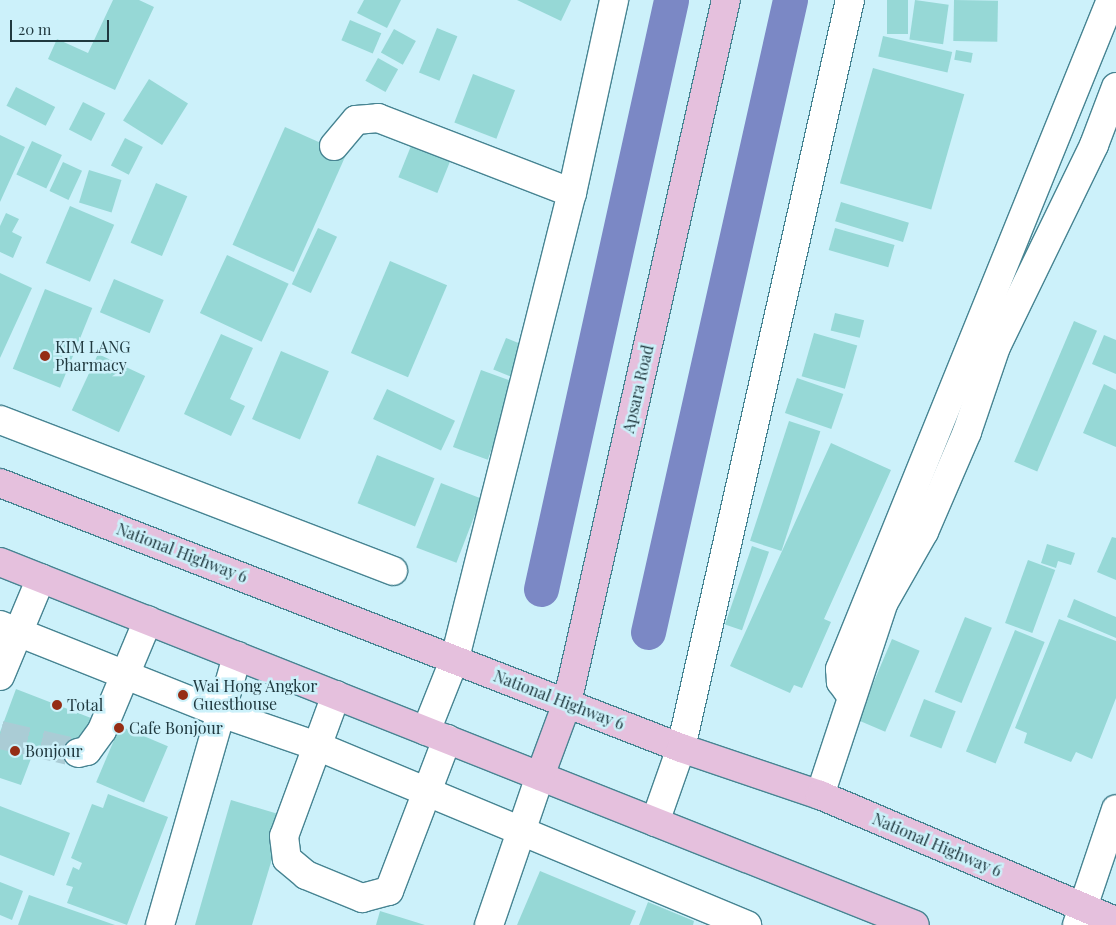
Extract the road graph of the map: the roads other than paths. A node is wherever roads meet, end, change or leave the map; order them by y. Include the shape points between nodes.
1 (614, 0) edge
2 (726, 0) edge
3 (850, 0) edge
4 (1111, 0) edge
5 (1116, 86) edge
6 (334, 146) dead end
7 (572, 193) junction
8 (0, 420) edge
9 (0, 483) edge
10 (0, 562) edge
11 (393, 571) dead end
12 (41, 578) junction
13 (148, 620) junction
14 (9, 628) edge
15 (238, 656) junction
16 (455, 658) junction
17 (125, 675) junction
18 (0, 676) edge
19 (336, 695) junction
20 (852, 697) junction
21 (567, 703) junction
22 (221, 713) junction
23 (437, 735) junction
24 (317, 746) junction
25 (681, 748) junction
26 (78, 753) dead end
27 (540, 776) junction
28 (428, 790) junction
29 (820, 795) junction
30 (1116, 809) edge
31 (655, 822) junction
32 (522, 829) junction
33 (1080, 916) edge
34 (1116, 921) edge
35 (160, 925) edge
36 (489, 925) edge
37 (747, 925) edge
38 (915, 925) edge

1 - 7 street
2 - 21 main road, Apsara Road
3 - 25 street
4 - 20 street via 840,669 841,682
5 - 20 street via 1094,145 996,347 967,432 924,532 884,602
6 - 7 street via 356,120 378,118
7 - 16 street
8 - 11 street
9 - 16 main road, National Highway 6
10 - 12 main road
12 - 13 main road
12 - 14 street
13 - 15 main road
13 - 17 street
14 - 17 street
14 - 18 street
15 - 19 main road
15 - 22 street
16 - 21 main road, National Highway 6
16 - 23 street
17 - 22 street
17 - 26 street via 102,730 87,751
19 - 23 main road
19 - 24 street
20 - 29 street
21 - 25 main road, National Highway 6
21 - 27 main road, Apsara Road
22 - 24 street
22 - 35 street
23 - 27 main road
23 - 28 street
24 - 28 street
24 - 28 street via 284,836 287,859 306,875 362,898 389,891
25 - 29 main road, National Highway 6
25 - 31 street
27 - 31 main road
27 - 32 street
28 - 32 street
29 - 33 main road, National Highway 6
30 - 33 street
31 - 38 main road
32 - 36 street
32 - 37 street
33 - 34 main road, National Highway 6

